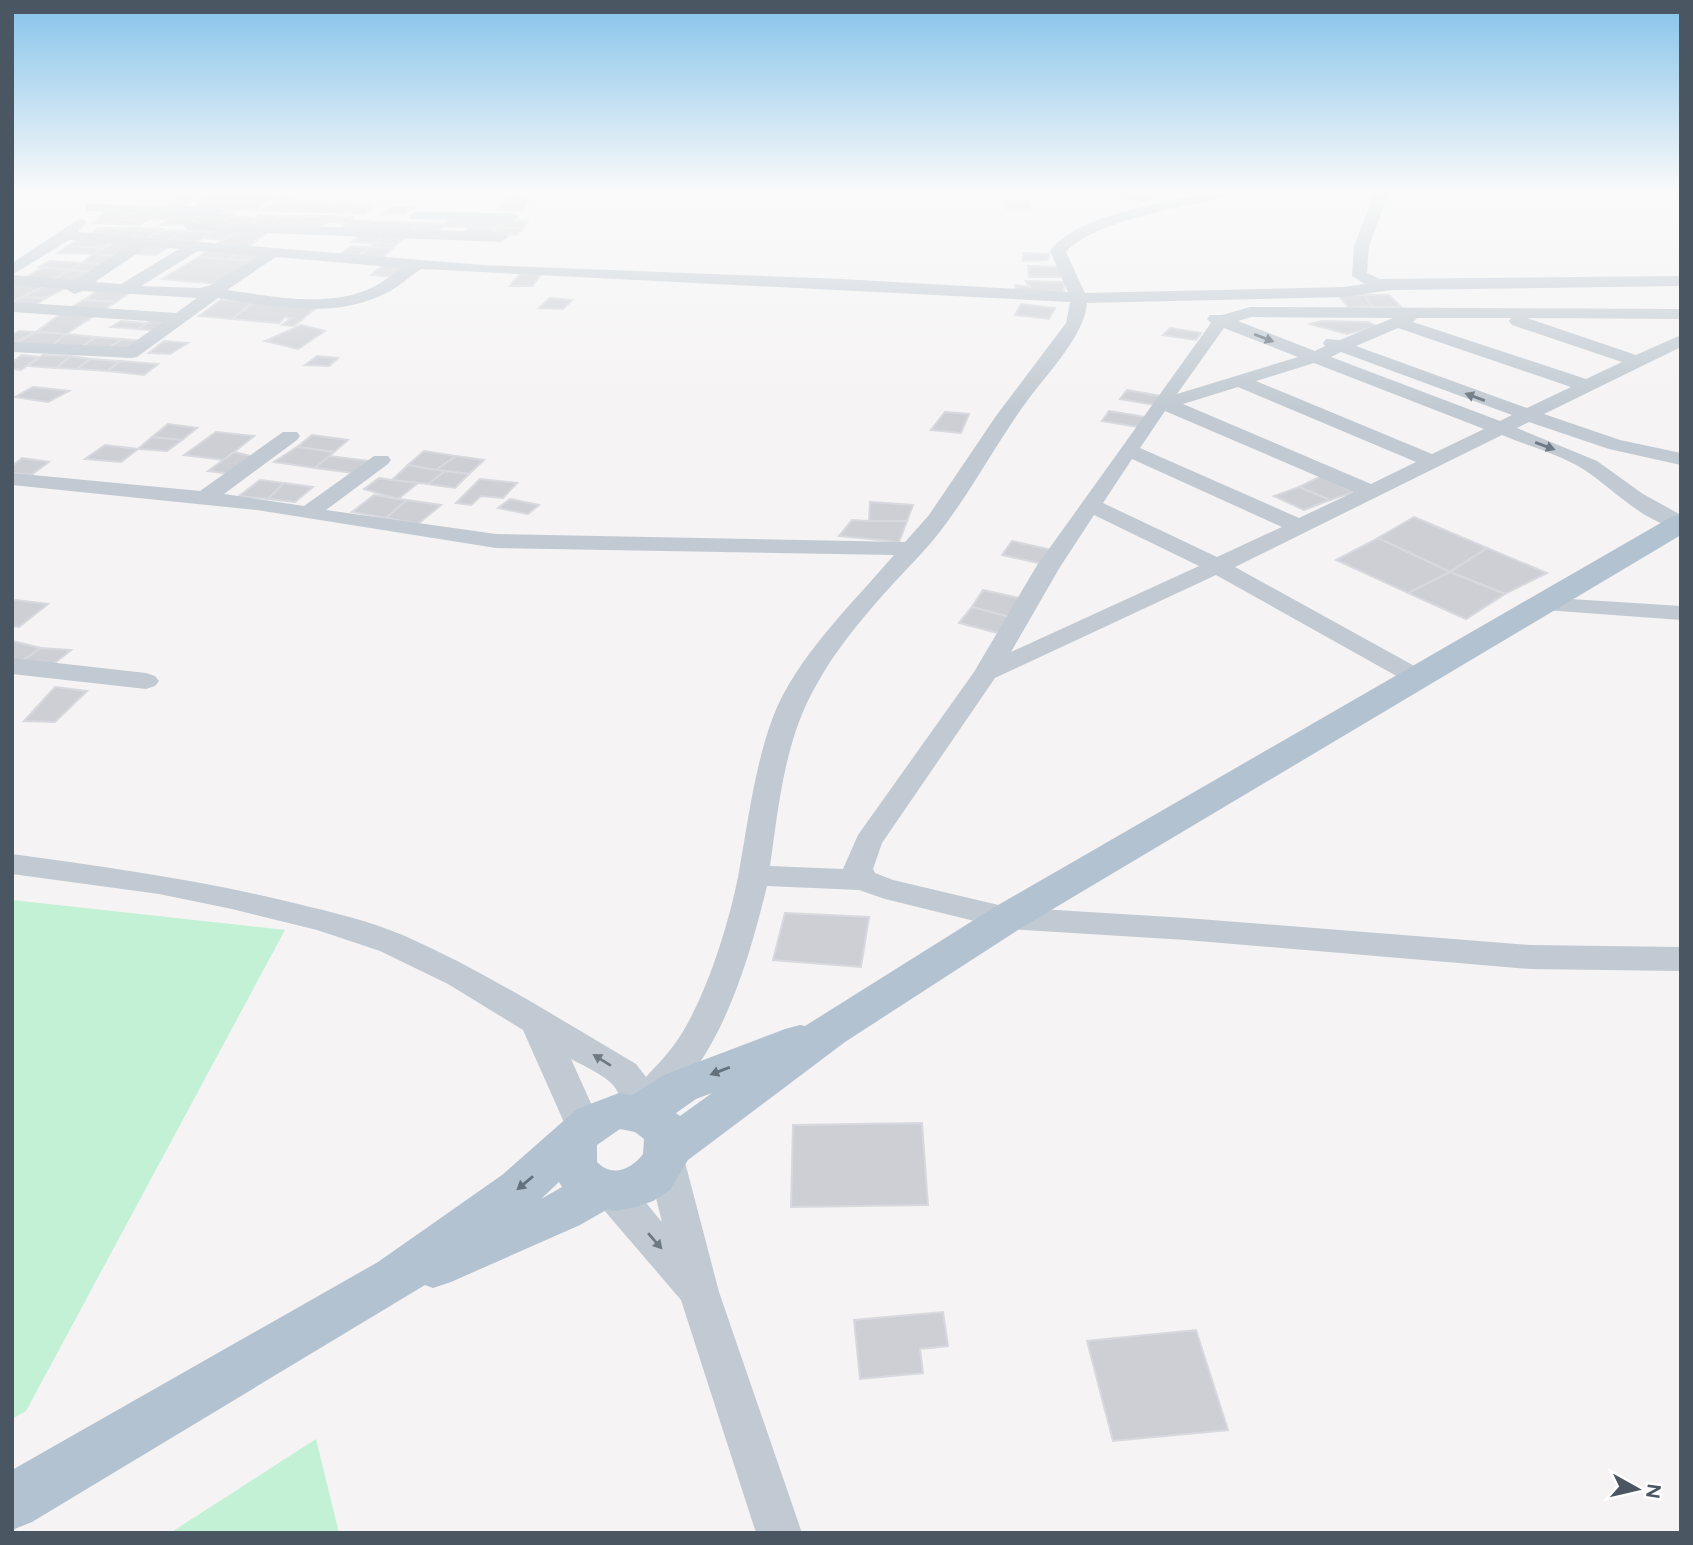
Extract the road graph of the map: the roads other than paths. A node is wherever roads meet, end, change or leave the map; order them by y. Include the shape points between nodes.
1 (109, 264) edge
2 (165, 264) edge
3 (255, 264) edge
4 (409, 264) edge
5 (1064, 264) edge
6 (1358, 264) edge
7 (417, 265) junction
8 (12, 280) edge
9 (1681, 281) edge
10 (81, 286) junction
11 (1389, 286) junction
12 (124, 289) junction
13 (211, 293) junction
14 (1205, 295) junction
15 (1155, 296) junction
16 (1079, 298) junction
17 (12, 307) edge
18 (42, 309) junction
19 (1250, 312) junction
20 (1418, 313) junction
21 (1496, 313) junction
22 (1681, 314) edge
23 (179, 318) junction
24 (1221, 321) junction
25 (1397, 322) junction
26 (1295, 329) dead end
27 (1681, 340) edge
28 (12, 347) edge
29 (1341, 347) junction
30 (1317, 348) junction
31 (1637, 361) junction
32 (1239, 381) junction
33 (1588, 386) junction
34 (1162, 405) junction
35 (1528, 416) junction
36 (1501, 429) junction
37 (290, 436) dead end
38 (1616, 445) junction
39 (1128, 450) junction
40 (1681, 459) edge
41 (381, 460) dead end
42 (1582, 461) junction
43 (1434, 462) junction
44 (12, 479) edge
45 (1372, 492) junction
46 (205, 498) junction
47 (1090, 505) junction
48 (309, 512) junction
49 (1680, 523) edge
50 (1300, 527) junction
51 (913, 549) junction
52 (1217, 566) junction
53 (1539, 604) junction
54 (1681, 613) edge
55 (14, 668) edge
56 (986, 673) junction
57 (1418, 678) junction
58 (146, 681) dead end
59 (12, 864) edge
60 (753, 875) junction
61 (863, 880) junction
62 (1007, 918) junction
63 (1681, 959) edge
64 (538, 1025) junction
65 (830, 1031) junction
66 (639, 1112) junction
67 (580, 1133) junction
68 (668, 1155) junction
69 (606, 1190) junction
70 (396, 1278) junction
71 (699, 1292) junction
72 (12, 1502) edge
73 (779, 1533) edge

1 - 10 street
2 - 12 street
3 - 13 street
4 - 7 street
5 - 16 street
6 - 11 street via 1366,281
7 - 13 street via 381,290 349,300 291,301
7 - 16 street
8 - 10 street
9 - 11 street
10 - 12 street
10 - 18 street
11 - 14 street via 1343,292
12 - 13 street
13 - 23 street
14 - 15 street
14 - 19 street
15 - 16 street
15 - 24 street
16 - 51 street via 1073,324
17 - 18 street
18 - 23 street
19 - 20 street
19 - 24 street
19 - 26 street
20 - 21 street
20 - 25 street
21 - 22 street
21 - 31 street
23 - 28 street via 131,353
24 -> 30 street
24 - 34 street
25 - 29 street
25 - 33 street
27 - 31 street
29 - 30 street
35 -> 29 street
30 - 32 street
30 - 36 street
31 - 33 street
32 - 34 street
32 - 43 street
33 - 35 street
34 - 39 street
34 - 45 street
35 - 36 street
35 - 38 street
36 -> 42 street
36 - 43 street
37 - 46 street
38 - 40 street
38 - 42 street
39 - 47 street
39 - 50 street
41 - 48 street
42 - 49 street via 1635,499
43 - 45 street
44 - 46 street
45 - 50 street
46 - 48 street
47 - 52 street
47 - 56 street
48 - 51 street via 496,541
49 - 53 main road
50 - 52 street
51 - 60 street via 829,646 788,715 767,785
52 - 56 street
52 - 57 street
53 - 54 street
53 - 57 main road
55 - 58 street
56 - 61 street via 868,842 858,869
57 - 62 main road
59 - 64 street via 159,884 323,921 391,943 460,976
60 - 61 street
60 - 66 street via 737,942 704,1025 686,1055
61 - 62 street
62 - 63 street via 1530,957
62 - 65 main road
66 -> 64 street via 634,1085 624,1074
64 - 67 street
65 -> 66 main road via 701,1078
65 - 68 main road
66 - 67 main road via 619,1111 600,1117
66 - 68 main road via 663,1126
67 - 69 main road via 572,1154 575,1169 585,1182
67 -> 70 main road via 519,1189
68 - 69 main road via 657,1174 644,1184
68 - 71 street
69 - 70 main road via 479,1248
69 -> 71 street
70 - 72 main road
71 - 73 street

